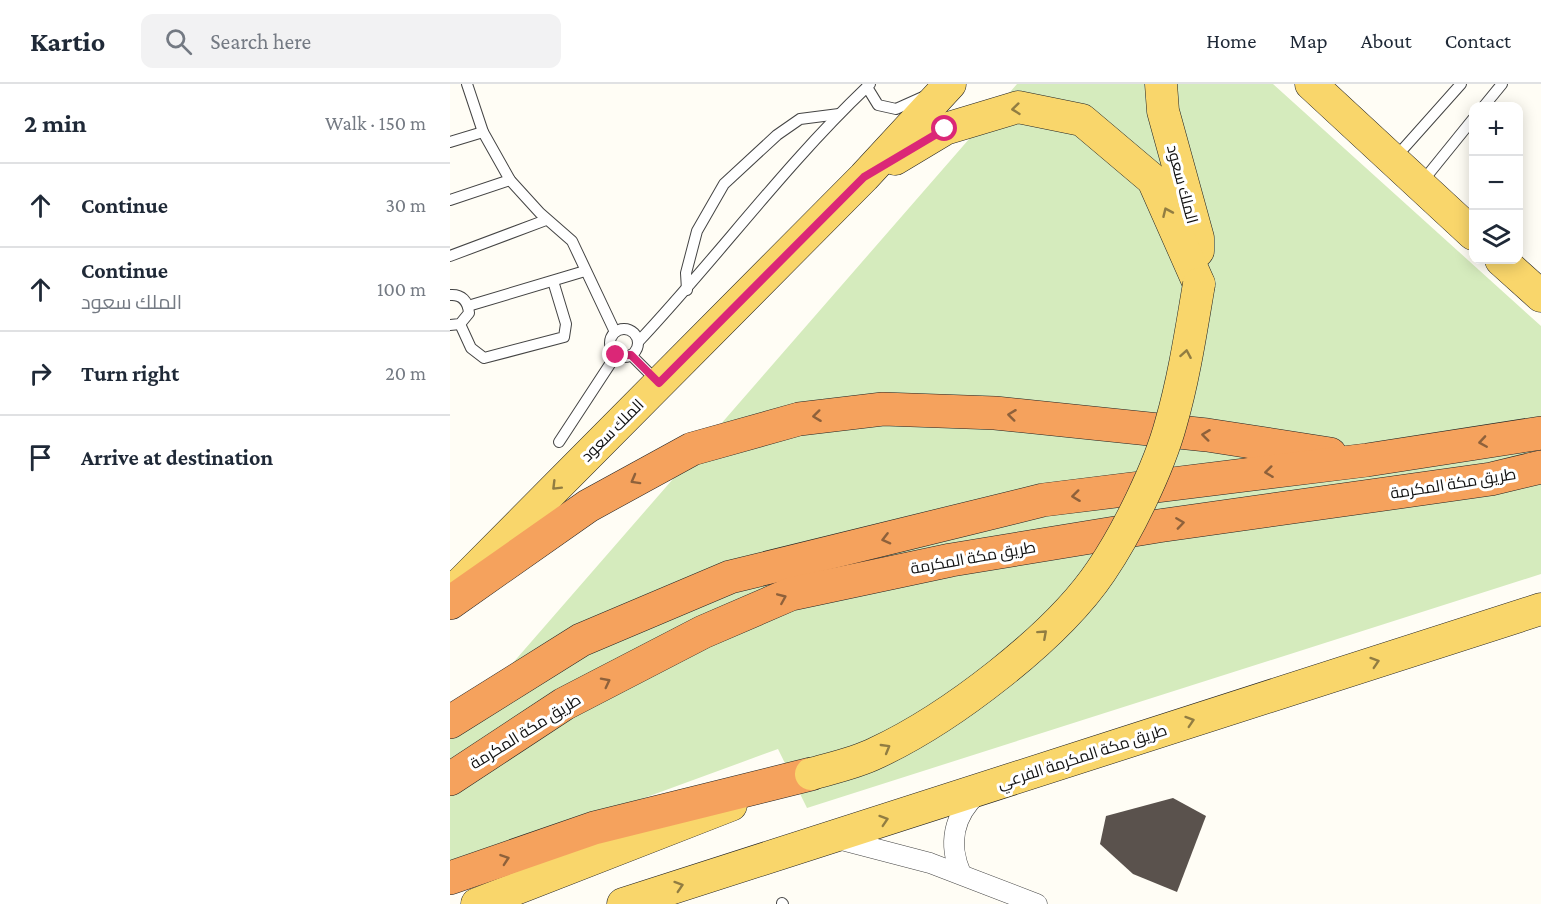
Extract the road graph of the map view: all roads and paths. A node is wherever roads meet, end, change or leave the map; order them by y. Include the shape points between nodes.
1 (466, 84) edge
2 (949, 84) edge
3 (1161, 84) edge
4 (1311, 84) edge
5 (1461, 84) edge
6 (1502, 84) edge
7 (869, 86) edge
8 (1487, 102) edge
9 (839, 114) junction
10 (1469, 124) edge
11 (483, 132) junction
12 (450, 142) edge
13 (1394, 160) junction
14 (864, 177) junction
15 (510, 180) junction
16 (1420, 185) junction
17 (450, 200) edge
18 (546, 219) junction
19 (1469, 230) edge
20 (450, 256) edge
21 (1505, 264) edge
22 (585, 271) junction
23 (553, 281) junction
24 (1199, 284) junction
25 (687, 290) junction
26 (450, 295) edge
27 (1541, 296) edge
28 (468, 306) junction
29 (455, 324) edge
30 (615, 332) junction
31 (639, 341) junction
32 (616, 355) junction
33 (631, 355) junction
34 (659, 383) junction
35 (1541, 434) edge
36 (559, 442) dead end
37 (1367, 460) junction
38 (1541, 468) edge
39 (1541, 477) edge
40 (1324, 503) junction
41 (450, 594) edge
42 (450, 603) edge
43 (1541, 609) edge
44 (450, 722) edge
45 (811, 774) junction
46 (450, 779) edge
47 (990, 785) junction
48 (831, 838) junction
49 (961, 874) junction
50 (450, 878) edge
51 (477, 904) edge
52 (623, 904) edge
53 (1037, 904) edge

1 - 11 lane
2 - 7 lane via 896,109 878,105
2 - 14 main road, الملك سعود
3 - 24 main road, الملك سعود via 1163,111 1198,238
4 - 13 main road
5 - 13 lane
6 - 8 lane
7 - 9 lane
9 - 25 lane
9 - 25 lane via 800,119 724,184 697,231 686,273
10 - 16 lane
11 - 12 lane
11 - 15 lane
13 - 16 main road
24 -> 14 main road via 1153,180 1082,120 1018,107 945,129
14 - 34 main road, الملك سعود
15 - 17 lane
15 - 18 lane
16 - 19 main road
18 - 20 lane
18 - 22 lane via 572,241
21 - 27 main road
22 - 23 lane
22 - 30 lane
23 - 28 lane
23 - 29 lane via 566,324 564,337 484,358 471,348
45 -> 24 main road, الملك سعود, bridge via 875,754 945,714 990,681 1059,620 1101,572 1136,510 1171,425
25 - 31 lane
26 - 28 lane via 460,296
28 - 29 lane via 466,320
30 - 31 lane via 632,330
30 - 32 lane via 610,342
31 - 33 lane
32 - 33 lane
32 - 36 lane
33 - 34 lane
34 -> 41 main road, الملك سعود
35 -> 37 highway
37 -> 42 highway via 1207,435 995,412 883,409 800,418 692,449 588,506
37 -> 44 highway via 1043,500 730,577 581,640
38 - 40 highway, طريق مكة المكرمة
39 - 40 highway
46 -> 40 highway, طريق مكة المكرمة via 564,704 703,632 791,594 951,560
47 -> 43 main road, طريق مكة المكرمة الفرعي
50 -> 45 highway via 594,828
45 - 51 main road, الملك سعود
48 -> 47 main road, طريق مكة المكرمة الفرعي
47 - 49 street via 969,801 956,824 954,850
48 - 49 street via 897,853
52 -> 48 main road, طريق مكة المكرمة الفرعي
49 - 53 street

